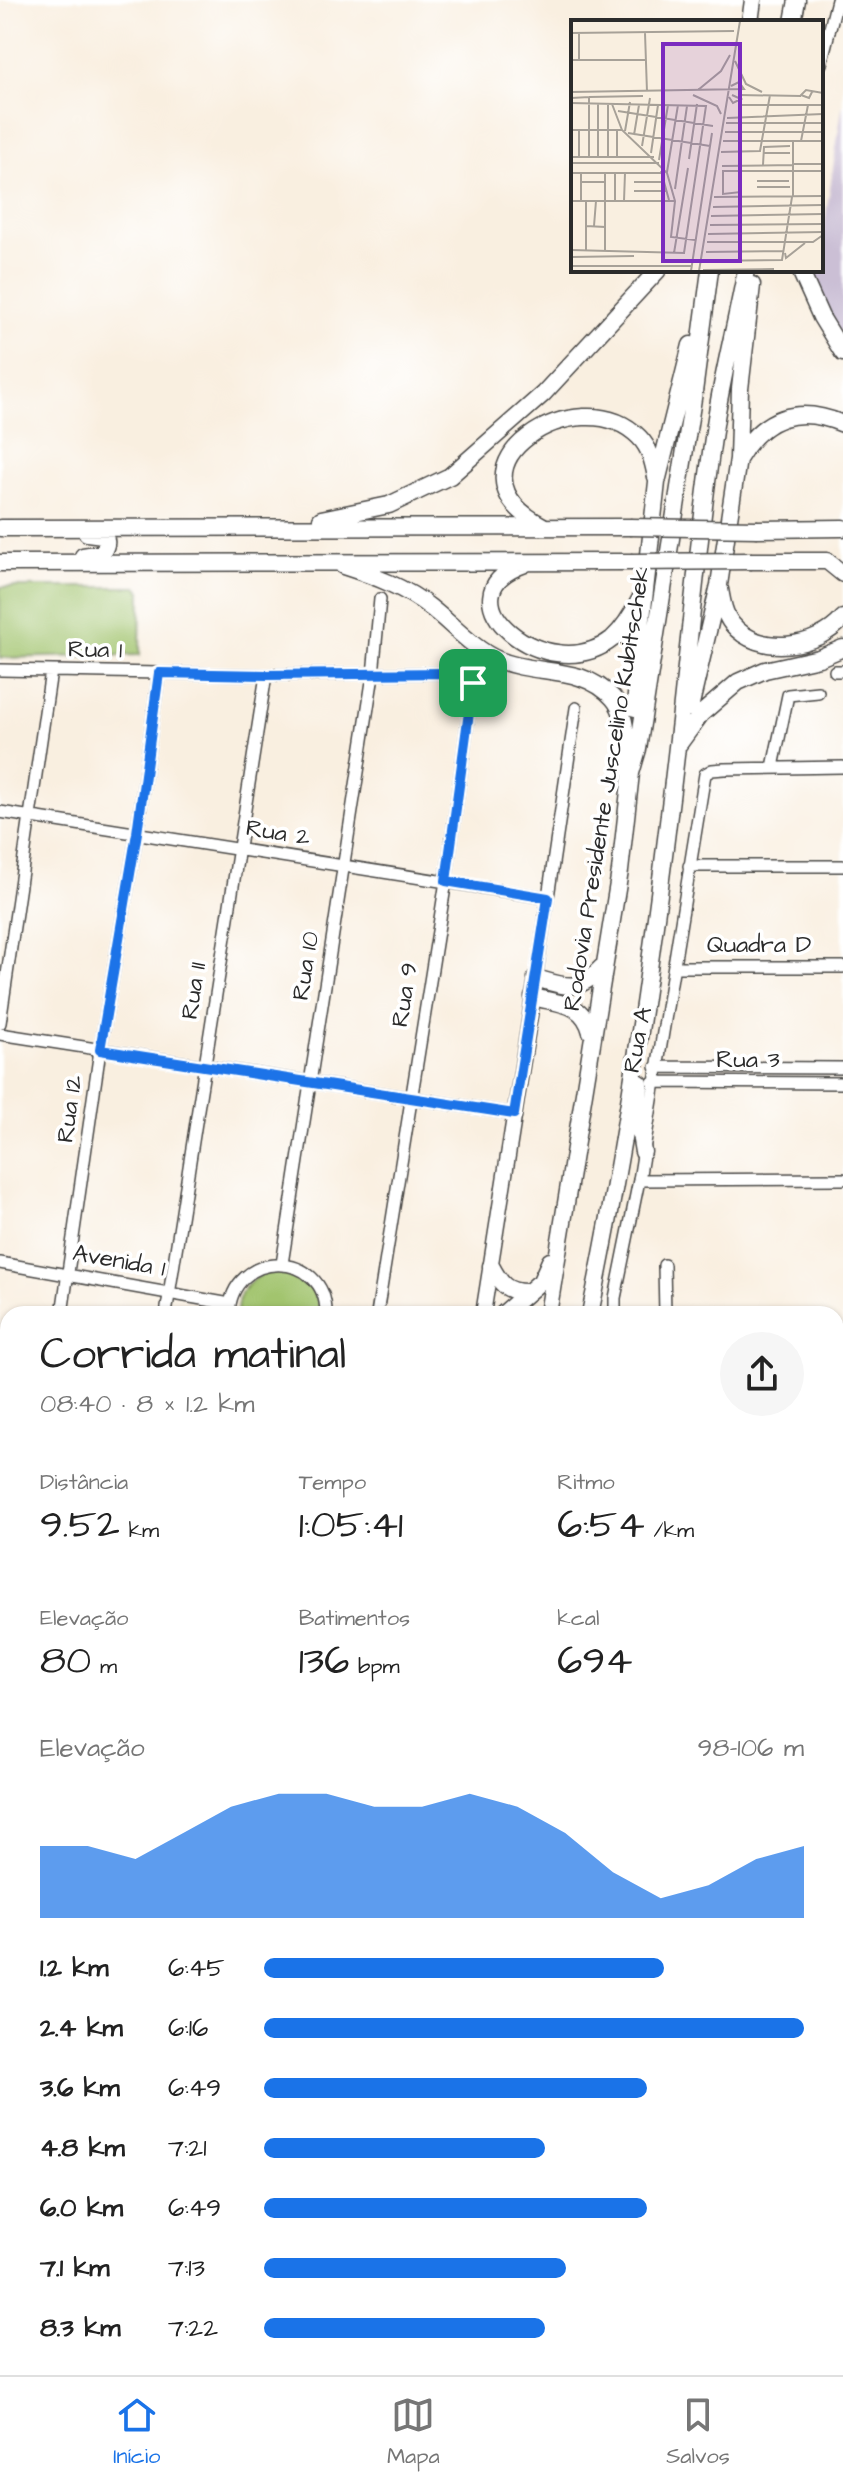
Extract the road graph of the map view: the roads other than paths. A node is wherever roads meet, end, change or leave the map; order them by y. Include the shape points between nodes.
1 (753, 0) edge
2 (797, 0) edge
3 (837, 0) edge
4 (750, 20) edge
5 (793, 20) edge
6 (823, 56) edge
7 (656, 272) edge
8 (710, 272) edge
9 (746, 272) edge
10 (753, 272) edge
11 (801, 272) edge
12 (705, 301) junction
13 (843, 353) edge
14 (843, 424) edge
15 (738, 459) junction
16 (657, 482) junction
17 (279, 526) junction
18 (2, 528) edge
19 (843, 528) edge
20 (548, 529) junction
21 (535, 560) junction
22 (330, 561) junction
23 (835, 561) edge
24 (6, 563) edge
25 (843, 574) edge
26 (719, 585) junction
27 (645, 590) junction
28 (380, 599) dead end
29 (843, 618) edge
30 (843, 648) edge
31 (0, 670) edge
32 (51, 671) junction
33 (159, 673) junction
34 (266, 675) junction
35 (373, 675) junction
36 (473, 683) joint
37 (818, 692) dead end
38 (576, 708) dead end
39 (678, 747) junction
40 (773, 767) junction
41 (843, 767) edge
42 (631, 772) junction
43 (0, 812) edge
44 (31, 816) junction
45 (137, 833) junction
46 (240, 849) junction
47 (342, 865) junction
48 (689, 866) junction
49 (843, 866) edge
50 (446, 881) junction
51 (548, 898) junction
52 (603, 966) junction
53 (674, 967) junction
54 (843, 967) edge
55 (536, 978) junction
56 (533, 997) junction
57 (0, 1023) edge
58 (641, 1031) junction
59 (0, 1034) edge
60 (592, 1037) junction
61 (100, 1050) junction
62 (204, 1066) junction
63 (656, 1067) junction
64 (843, 1068) edge
65 (310, 1082) junction
66 (653, 1082) junction
67 (843, 1083) edge
68 (411, 1097) junction
69 (514, 1114) junction
70 (643, 1152) junction
71 (843, 1179) edge
72 (639, 1180) junction
73 (561, 1237) junction
74 (0, 1263) edge
75 (282, 1264) junction
76 (664, 1265) dead end
77 (491, 1266) junction
78 (69, 1275) junction
79 (526, 1292) junction
80 (169, 1293) junction
81 (63, 1306) edge
82 (167, 1306) edge
83 (219, 1306) edge
84 (231, 1306) edge
85 (324, 1306) edge
86 (378, 1306) edge
87 (484, 1306) edge
88 (511, 1306) edge
89 (549, 1306) edge
90 (592, 1306) edge
91 (615, 1306) edge
92 (665, 1306) edge

1 - 4 highway
2 - 5 highway
3 - 6 street
7 - 17 highway via 543,394 450,476 389,505
8 - 12 highway, Rodovia Presidente Juscelino Kubitschek
9 - 39 highway via 716,417
10 - 15 highway
11 - 13 highway
12 - 16 highway
12 - 42 highway, Rodovia Presidente Juscelino Kubitschek via 679,495
14 - 15 highway via 808,415 773,421 754,434
15 - 26 highway
16 - 20 highway via 646,446 624,426 586,417 552,424 514,450 504,476 512,505
16 - 27 highway
17 - 18 highway
17 - 20 highway
18 - 24 highway via 30,534 99,533 107,541 102,553 93,556 29,556
19 - 20 highway, bridge
21 - 22 highway
21 - 23 highway, bridge
21 - 27 highway via 500,578 491,601 500,623 536,649 571,654 603,644 627,622
22 - 24 highway
22 - 42 highway via 407,592 494,658 595,683 619,707
23 - 25 highway
26 - 29 highway via 727,617 749,638 780,645 805,643
26 - 39 highway
27 - 42 highway
28 - 35 street, Rua 10
30 - 39 highway via 738,682 701,714
31 - 32 street, Rua 1
32 - 33 street, Rua 1
32 - 44 street
33 - 34 street, Rua 1
33 - 45 street, Rua 12
34 - 35 street, Rua 1
34 - 46 street, Rua 11
35 - 36 street, Rua 1 via 445,673
35 - 47 street, Rua 10
36 - 50 street, Rua 9
37 - 40 street via 788,695
38 - 51 street
39 - 58 highway
40 - 41 street
40 - 48 street, Rua A via 705,774
42 - 52 highway, Rodovia Presidente Juscelino Kubitschek
43 - 44 street, Rua 2
44 - 45 street, Rua 2
44 - 57 street
45 - 46 street, Rua 2
45 - 61 street, Rua 12
46 - 47 street, Rua 2
46 - 62 street, Rua 11
47 - 50 street, Rua 2
47 - 65 street, Rua 10
48 - 49 street
48 - 53 street, Rua A
50 - 51 street, Rua 2
50 - 68 street, Rua 9
51 - 55 street
52 - 55 highway via 579,985
52 - 60 highway, Rodovia Presidente Juscelino Kubitschek
53 - 54 street, Quadra D
53 - 63 street, Rua A
55 - 56 main road
56 - 60 highway via 582,1011
56 - 69 main road
58 - 70 highway
58 - 90 highway
59 - 61 street
60 - 73 highway, Rodovia Presidente Juscelino Kubitschek
61 - 62 street
61 - 78 street, Rua 12
62 - 65 street
62 - 80 street, Rua 11
63 - 64 street, Rua 3
63 - 66 street, Rua A
65 - 68 street
65 - 75 street, Rua 10
66 - 67 street, Rua 3
66 - 70 street, Rua A
68 - 69 street
68 - 86 street, Rua 9
69 - 77 main road
70 - 72 street, Rua A
71 - 72 street
72 - 91 street, Rua A
73 - 79 highway via 541,1281
73 - 89 highway, Rodovia Presidente Juscelino Kubitschek
74 - 78 street, Avenida 1
75 - 84 street via 267,1265 242,1279
75 - 85 street via 311,1277
76 - 92 street
77 - 79 highway via 505,1287
77 - 87 main road
78 - 80 street, Avenida 1
78 - 81 street, Rua 12
79 - 88 highway
80 - 82 street, Rua 11
80 - 83 street, Avenida 1

